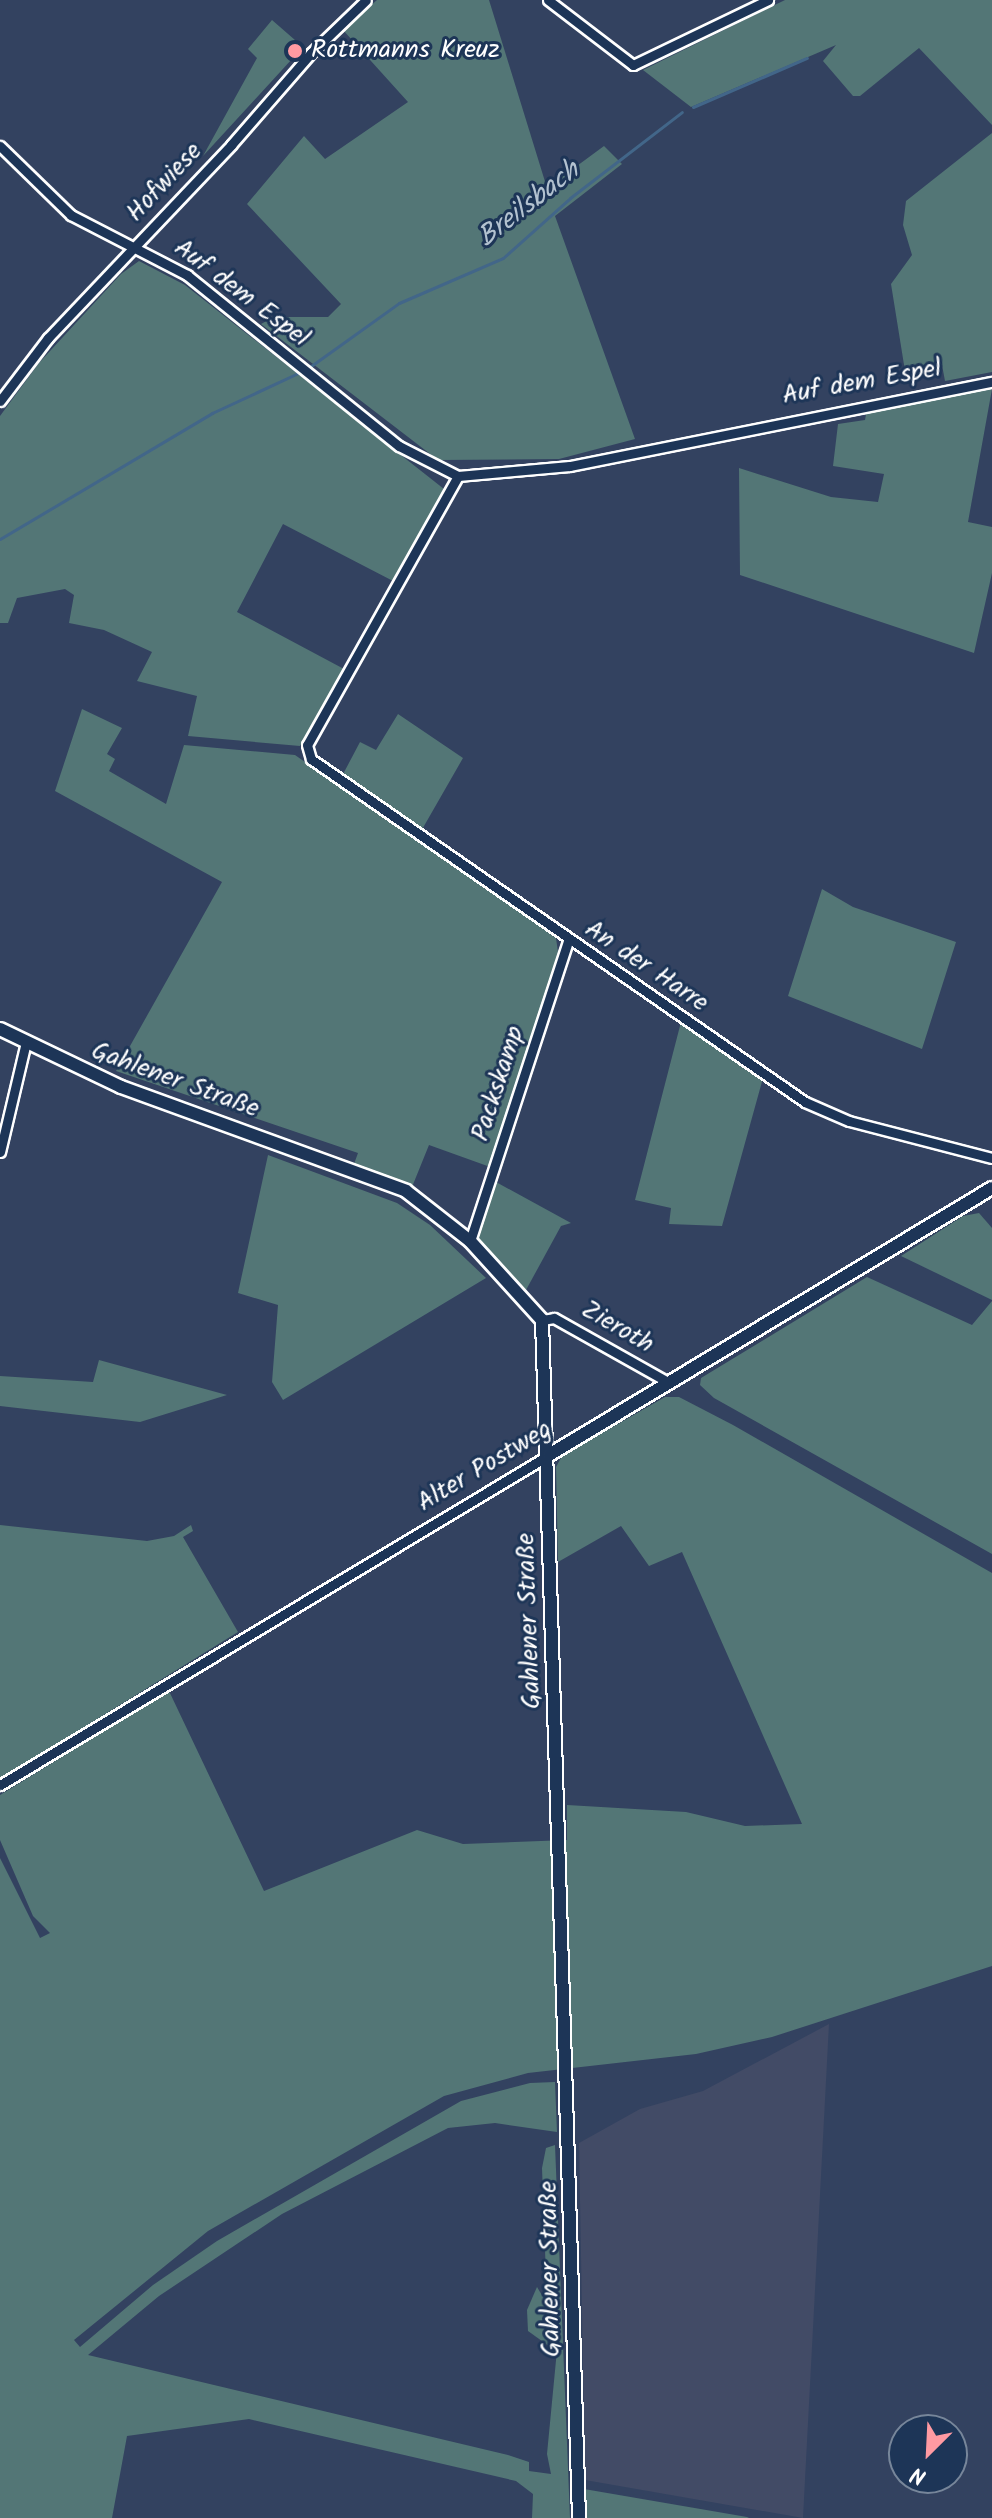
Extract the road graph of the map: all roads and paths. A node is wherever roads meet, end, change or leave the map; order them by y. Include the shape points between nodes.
1 (366, 0) edge
2 (548, 0) edge
3 (768, 0) edge
4 (0, 146) edge
5 (136, 246) junction
6 (992, 382) edge
7 (0, 401) edge
8 (458, 476) junction
9 (568, 941) junction
10 (0, 1029) edge
11 (26, 1042) junction
12 (0, 1152) edge
13 (992, 1158) edge
14 (992, 1188) edge
15 (470, 1241) junction
16 (542, 1320) junction
17 (668, 1382) junction
18 (549, 1455) junction
19 (0, 1785) edge
20 (579, 2518) edge

1 - 5 street, Hofwiese
2 - 3 street via 633,65
4 - 5 street, Auf dem Espel via 71,215
5 - 7 street, Hofwiese via 48,338
5 - 8 street, Auf dem Espel via 187,275 399,446
6 - 8 street, Auf dem Espel via 570,466
8 - 9 street, An der Harre via 306,751
9 - 13 street, An der Harre via 805,1102 849,1121
9 - 15 street, Packskamp
10 - 11 main road, Gahlener Straße
11 - 12 street
11 - 15 main road, Gahlener Straße via 121,1087 394,1186
14 - 17 main road, Alter Postweg
15 - 16 main road, Gahlener Straße
16 - 17 street, Zieroth via 554,1318
16 - 18 main road, Gahlener Straße
17 - 18 main road, Alter Postweg
18 - 19 street, Alter Postweg
18 - 20 main road, Gahlener Straße

